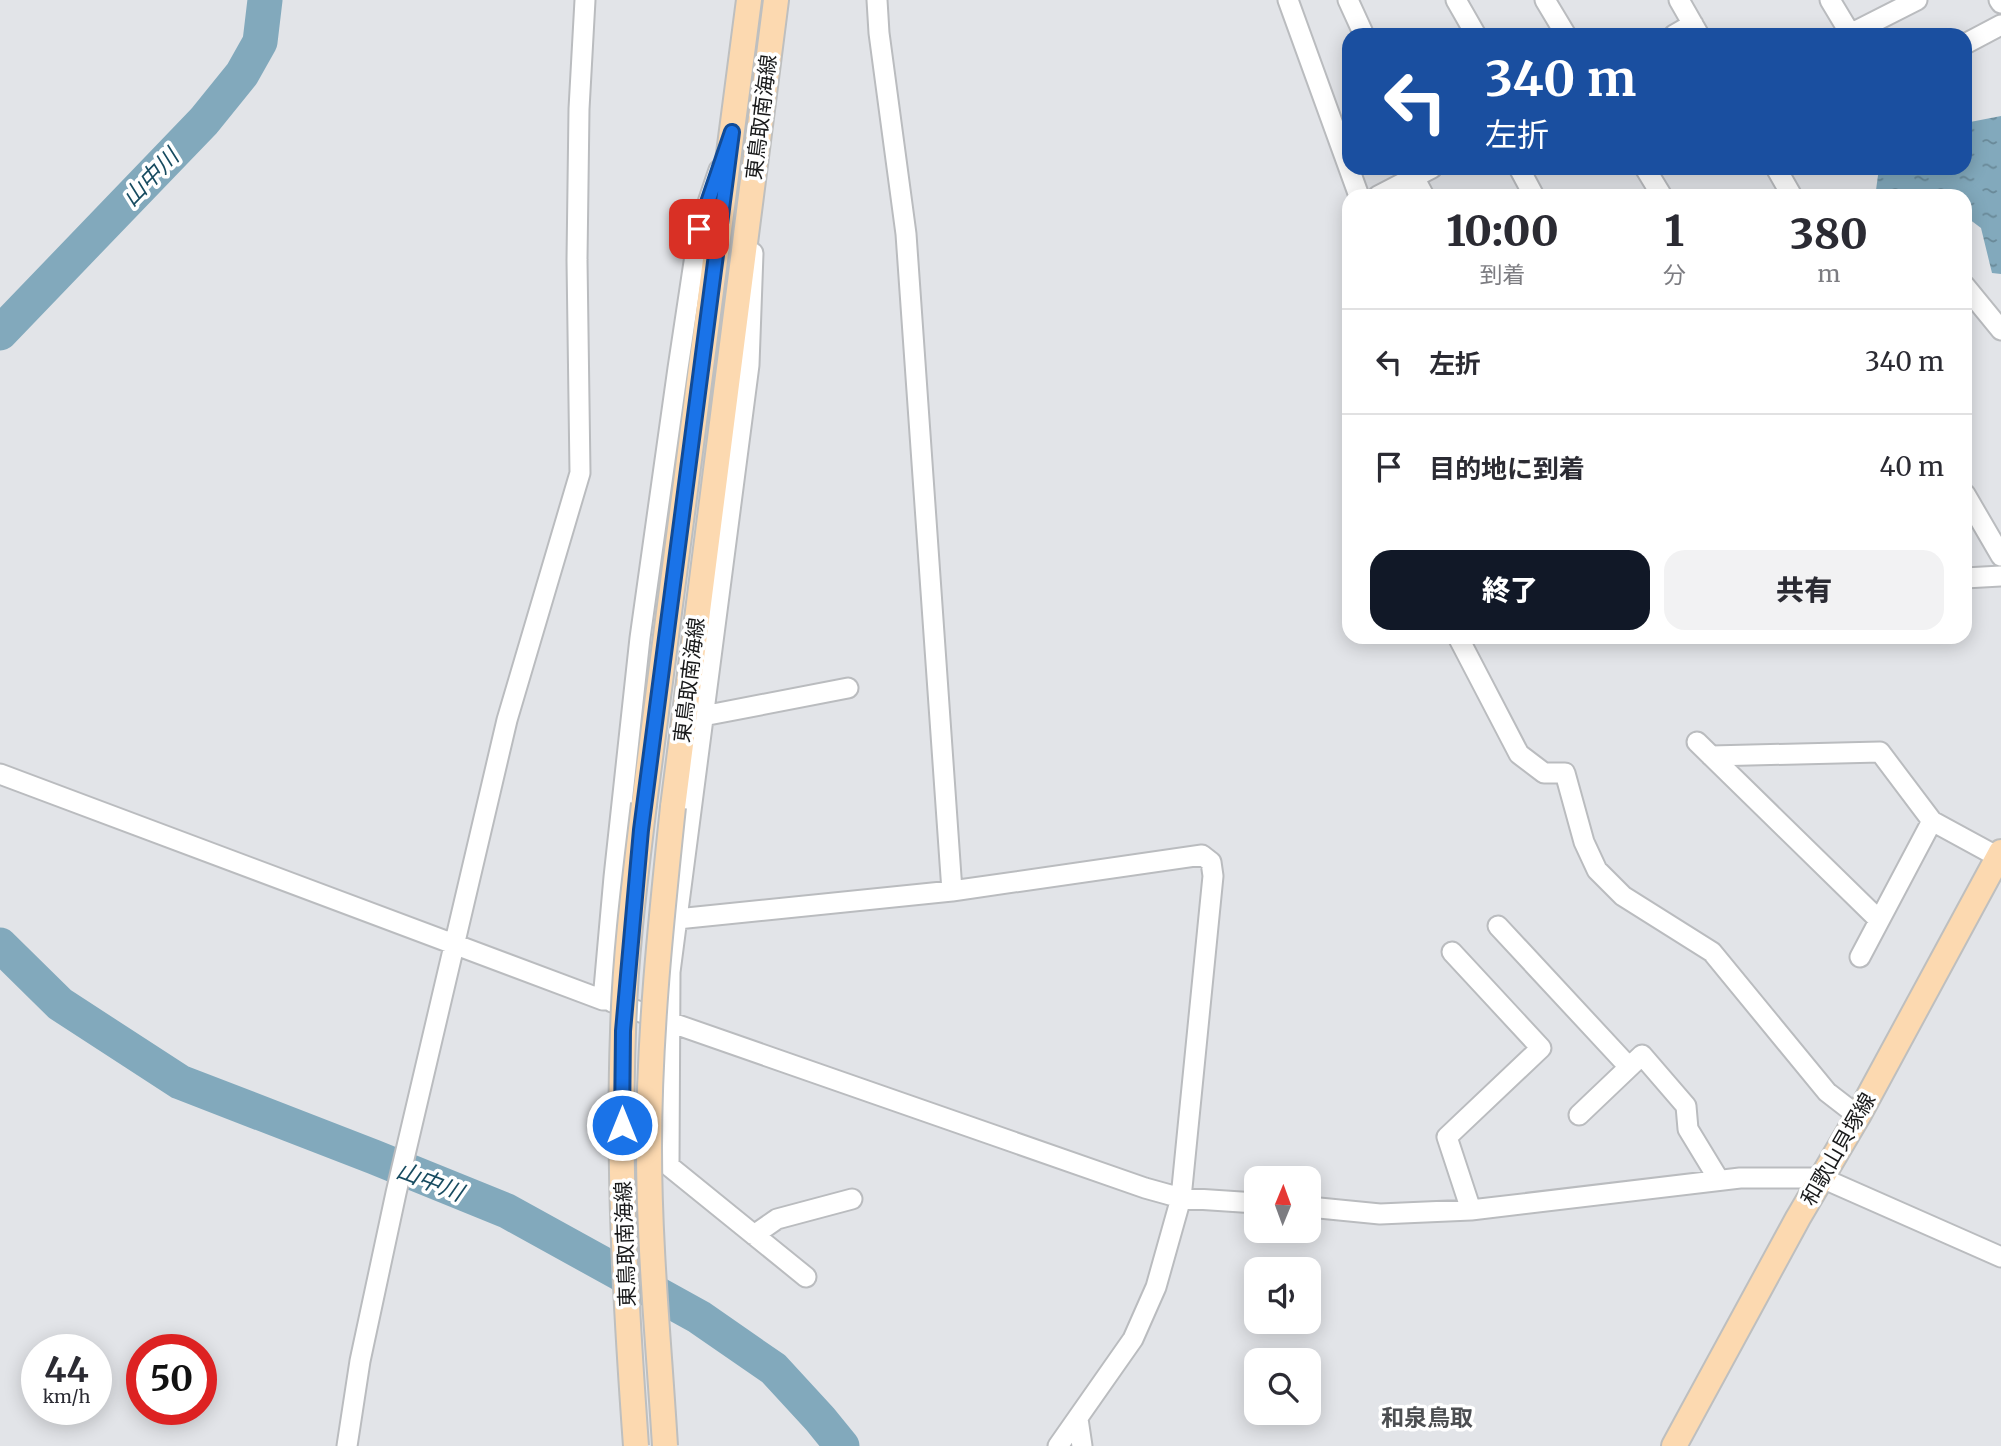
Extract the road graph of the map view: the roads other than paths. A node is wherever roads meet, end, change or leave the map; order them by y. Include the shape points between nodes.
1 (585, 0) edge
2 (749, 0) edge
3 (776, 0) edge
4 (877, 0) edge
5 (1288, 0) edge
6 (1348, 0) edge
7 (1456, 0) edge
8 (1545, 0) edge
9 (1679, 0) edge
10 (1830, 0) edge
11 (1917, 0) edge
12 (2001, 25) edge
13 (1361, 28) edge
14 (1472, 28) edge
15 (1562, 28) edge
16 (1695, 28) edge
17 (1847, 28) edge
18 (1864, 28) edge
19 (1972, 40) edge
20 (732, 132) junction
21 (1342, 147) edge
22 (1417, 175) edge
23 (752, 182) junction
24 (1391, 189) edge
25 (1972, 295) edge
26 (2001, 330) edge
27 (1972, 506) edge
28 (2001, 556) edge
29 (2001, 576) edge
30 (1972, 578) edge
31 (1462, 644) edge
32 (848, 688) dead end
33 (703, 716) junction
34 (0, 774) edge
35 (1932, 821) junction
36 (1999, 855) edge
37 (951, 891) junction
38 (677, 919) junction
39 (1879, 920) junction
40 (1498, 926) dead end
41 (456, 944) junction
42 (1452, 953) dead end
43 (1860, 957) dead end
44 (603, 1000) junction
45 (668, 1021) junction
46 (1629, 1067) junction
47 (1579, 1115) dead end
48 (1858, 1116) junction
49 (1822, 1178) junction
50 (1719, 1180) junction
51 (1181, 1198) junction
52 (852, 1199) dead end
53 (1244, 1202) edge
54 (1321, 1209) edge
55 (1471, 1210) junction
56 (754, 1235) junction
57 (2001, 1256) edge
58 (806, 1277) dead end
59 (1078, 1419) junction
60 (346, 1446) edge
61 (636, 1446) edge
62 (666, 1446) edge
63 (1058, 1446) edge
64 (1082, 1446) edge
65 (1674, 1446) edge

1 - 41 street via 579,109 580,473 507,720
2 - 20 main road, 東鳥取南海線
3 - 23 main road, 東鳥取南海線
4 - 37 street via 906,234
5 - 21 street
6 - 13 street
7 - 14 street
8 - 15 street
9 - 16 street
10 - 17 street
11 - 18 street
12 - 19 street
20 - 44 street via 699,229 678,368 640,638
20 - 61 main road, 東鳥取南海線, bridge via 629,942 622,1044 622,1148
22 - 24 street
23 - 33 street via 749,365
23 - 62 main road, 東鳥取南海線, bridge via 673,807 652,1031 649,1148
25 - 26 street
27 - 28 street
29 - 30 street
31 - 48 street via 1519,754 1544,773 1565,774 1597,870 1623,896 1712,952 1827,1093
32 - 33 street
33 - 38 street
34 - 41 street
35 - 36 street
35 - 39 street
35 - 39 street via 1880,752 1704,749
36 - 48 main road, 和歌山貝塚線
37 - 38 street
37 - 51 street via 1202,855 1211,862
38 - 45 street
39 - 43 street
40 - 46 street
41 - 44 street
41 - 60 street via 396,1193
42 - 55 street via 1541,1048 1447,1137
44 - 45 street
45 - 51 street
45 - 56 street via 668,1166
46 - 47 street
46 - 50 street via 1642,1055 1686,1107 1688,1129
48 - 49 main road, 和歌山貝塚線
49 - 50 street
49 - 57 street
49 - 65 main road, 和歌山貝塚線
50 - 55 street
51 - 53 street
51 - 59 street via 1156,1287 1133,1339
52 - 56 street via 777,1219
54 - 55 street via 1380,1214
56 - 58 street
59 - 63 street
59 - 64 street

